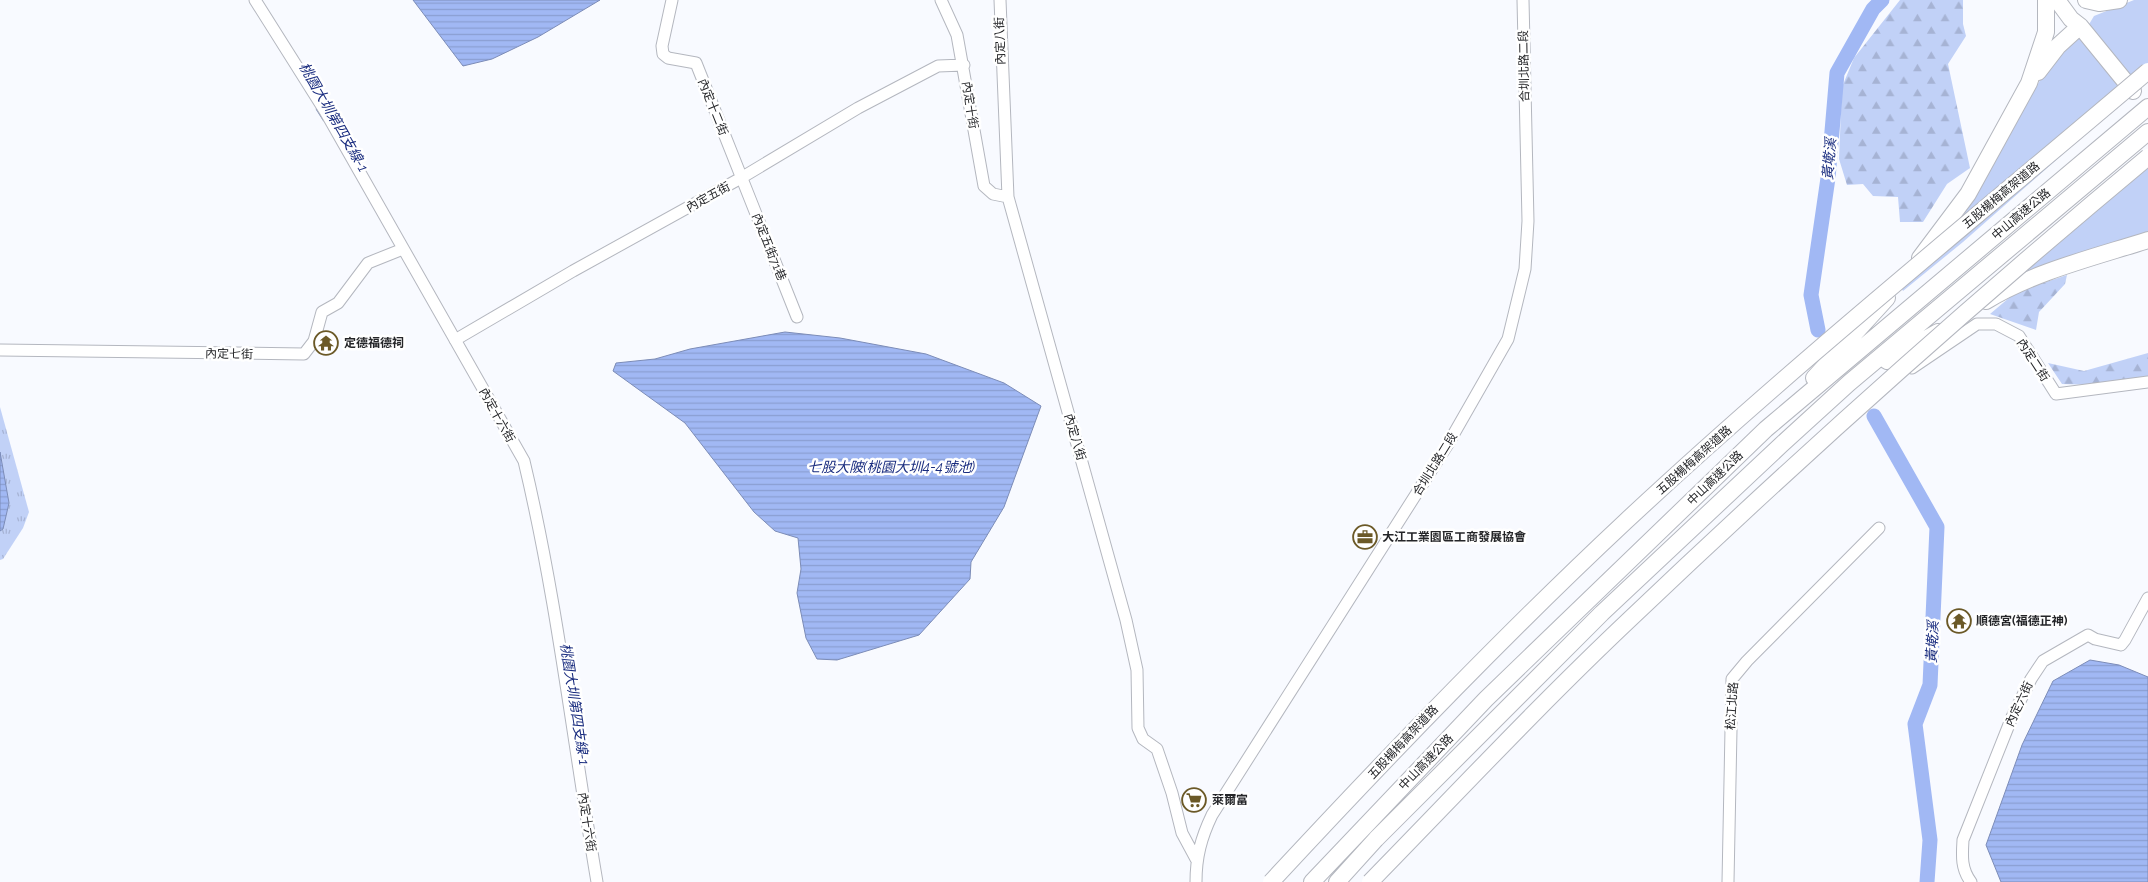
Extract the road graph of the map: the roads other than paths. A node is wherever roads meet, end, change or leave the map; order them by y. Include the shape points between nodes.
1 (255, 0) edge
2 (672, 0) edge
3 (941, 0) edge
4 (1000, 0) edge
5 (1523, 0) edge
6 (2046, 0) edge
7 (2058, 0) edge
8 (2071, 0) edge
9 (2086, 0) edge
10 (2119, 0) edge
11 (2080, 26) junction
12 (964, 65) junction
13 (2148, 71) edge
14 (2029, 83) junction
15 (2133, 91) dead end
16 (2148, 107) edge
17 (2148, 132) edge
18 (2148, 157) edge
19 (741, 178) junction
20 (1008, 197) junction
21 (2148, 240) edge
22 (403, 249) junction
23 (797, 317) dead end
24 (455, 340) junction
25 (0, 350) edge
26 (2148, 382) edge
27 (1849, 384) junction
28 (1766, 429) junction
29 (1879, 528) dead end
30 (2148, 598) edge
31 (1196, 859) junction
32 (597, 882) edge
33 (1196, 882) edge
34 (1271, 882) edge
35 (1312, 882) edge
36 (1337, 882) edge
37 (1362, 882) edge
38 (1370, 882) edge
39 (1728, 882) edge
40 (1971, 882) edge

1 - 22 street, 內定十六街 via 325,111
2 - 19 street, 內定十二街 via 663,54 668,58 696,63
3 - 12 street, 內定十街 via 958,35
4 - 20 street, 內定八街
5 - 31 street, 合圳北路二段 via 1528,221 1525,269 1508,339 1448,444 1212,815 1202,835
6 - 14 highway via 2046,32
7 - 11 highway
8 - 11 highway
9 - 10 highway via 2099,3
11 - 14 highway via 2058,46
11 - 15 highway
12 - 19 street, 內定五街 via 938,66 858,108
12 - 20 street, 內定十街 via 984,186 993,194
13 - 34 highway, 五股楊梅高架道路, bridge via 1766,396 1624,523 1478,664
14 - 28 highway via 1968,194 1905,279
16 - 28 highway, 中山高速公路
17 - 27 highway, 中山高速公路
18 - 38 highway, bridge via 1848,417 1635,614
19 - 23 street, 內定五街71巷
19 - 24 street, 內定五街
20 - 31 street, 內定八街 via 1126,620 1137,670 1138,728 1143,739 1157,749 1182,833
21 - 27 highway via 2004,290
22 - 24 street, 內定十六街
22 - 25 street, 內定七街 via 368,263 338,303 322,312 314,341 304,354
24 - 32 street, 內定十六街 via 525,466 552,604
26 - 37 street, 內定二街 via 2056,394 2019,336 1996,324 1977,324 1877,394 1791,461 1469,771
27 - 36 highway, 中山高速公路 via 1602,613
28 - 35 highway, 中山高速公路 via 1486,699
29 - 39 street, 松江北路 via 1732,679
30 - 40 street, 內定六街 via 2126,640 2120,645 2088,635 2043,661 2031,679 2012,717 1963,840 1962,859
31 - 33 street, 合圳北路二段

